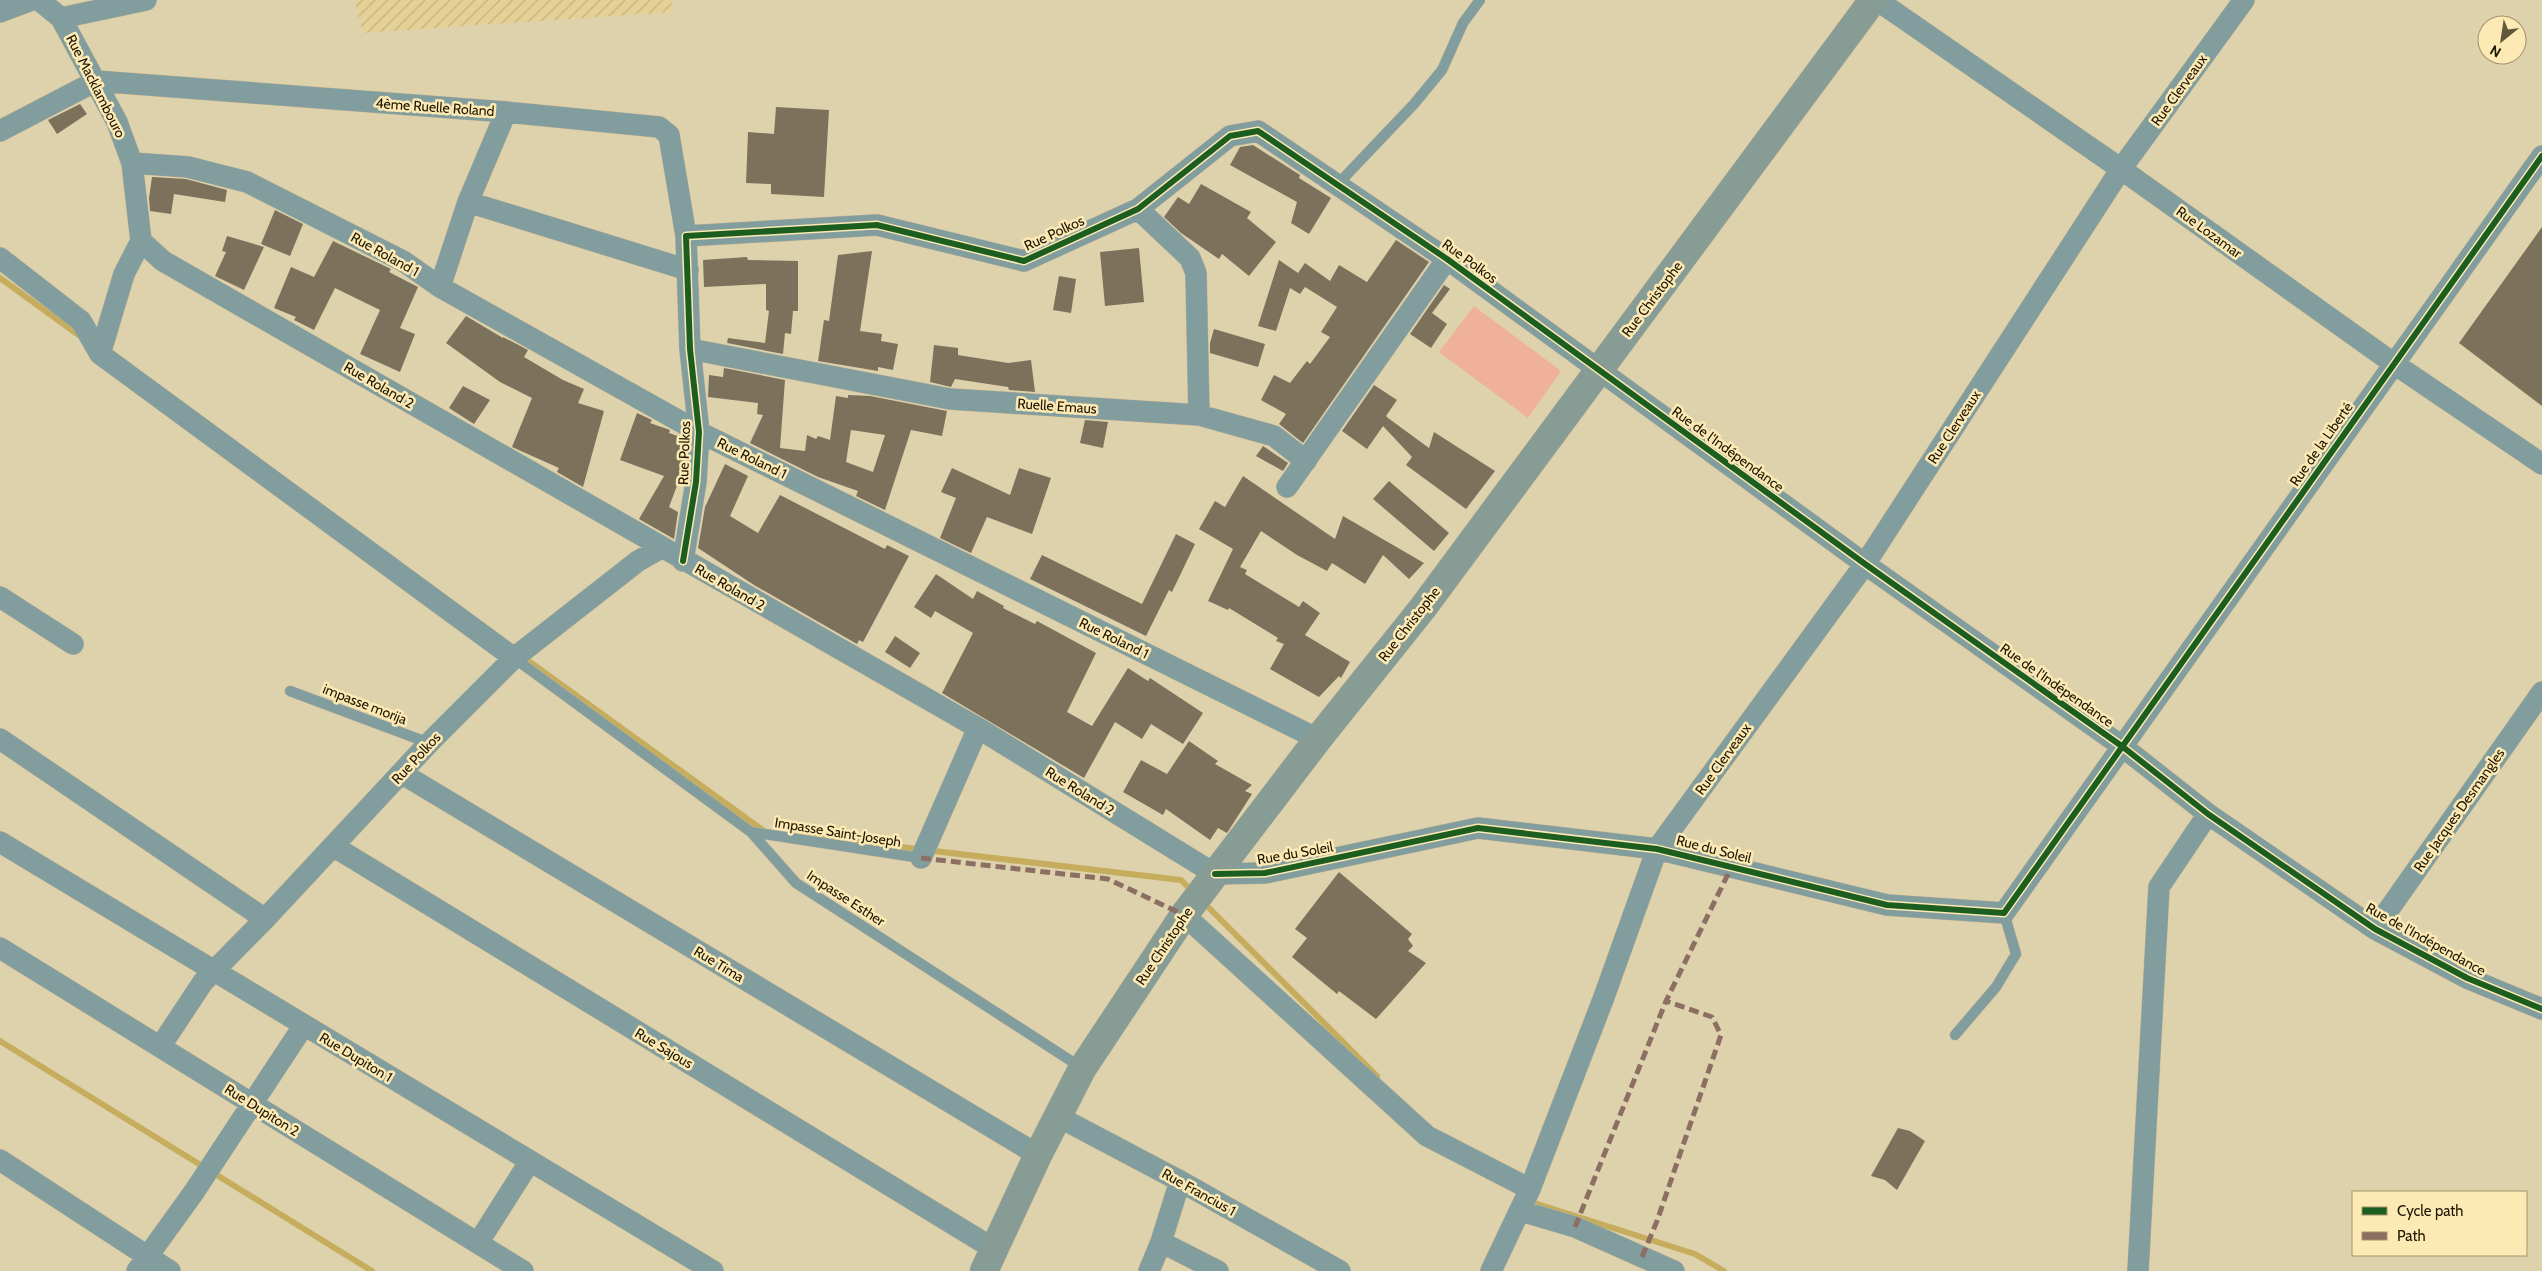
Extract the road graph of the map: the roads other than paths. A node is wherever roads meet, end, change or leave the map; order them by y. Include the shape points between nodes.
1 (32, 0) edge
2 (39, 0) edge
3 (146, 0) edge
4 (1480, 0) edge
5 (1875, 0) edge
6 (2244, 0) edge
7 (0, 12) edge
8 (61, 18) junction
9 (96, 82) junction
10 (506, 112) junction
11 (0, 131) edge
12 (2542, 156) edge
13 (132, 163) junction
14 (2121, 169) junction
15 (1337, 185) junction
16 (468, 202) junction
17 (1138, 209) junction
18 (686, 236) junction
19 (141, 240) junction
20 (0, 258) edge
21 (1447, 259) junction
22 (688, 270) junction
23 (440, 287) junction
24 (690, 349) junction
25 (100, 354) junction
26 (2393, 363) junction
27 (1599, 370) junction
28 (1199, 415) junction
29 (699, 432) junction
30 (1306, 461) junction
31 (2542, 464) edge
32 (1287, 487) dead end
33 (660, 548) junction
34 (683, 561) junction
35 (1865, 564) junction
36 (0, 597) edge
37 (73, 644) dead end
38 (518, 655) junction
39 (290, 691) dead end
40 (2542, 692) edge
41 (978, 728) junction
42 (0, 739) edge
43 (1318, 739) junction
44 (429, 743) junction
45 (2123, 747) junction
46 (401, 773) junction
47 (2208, 814) junction
48 (751, 832) junction
49 (0, 842) edge
50 (333, 846) junction
51 (1657, 849) junction
52 (921, 858) joint
53 (1215, 874) junction
54 (2004, 913) junction
55 (1184, 914) junction
56 (265, 919) junction
57 (2375, 929) junction
58 (0, 948) edge
59 (215, 972) junction
60 (2542, 1009) edge
61 (304, 1025) junction
62 (1955, 1035) dead end
63 (160, 1047) junction
64 (1082, 1069) junction
65 (253, 1104) junction
66 (1057, 1116) junction
67 (1038, 1155) junction
68 (0, 1160) edge
69 (530, 1161) junction
70 (1180, 1181) junction
71 (1530, 1189) junction
72 (1521, 1211) junction
73 (1161, 1242) junction
74 (478, 1243) junction
75 (989, 1260) edge
76 (142, 1264) edge
77 (170, 1271) edge
78 (524, 1271) edge
79 (713, 1271) edge
80 (1149, 1271) edge
81 (1218, 1271) edge
82 (1340, 1271) edge
83 (1491, 1271) edge
84 (1674, 1271) edge
85 (2138, 1271) edge

1 - 7 street
2 - 8 street, Rue Macklambouro
3 - 8 street
4 - 15 lane via 1463,23 1442,70
5 - 14 street, Rue Lozamar
5 - 27 street, Rue Christophe
6 - 14 street, Rue Clerveaux
8 - 9 street, Rue Macklambouro
9 - 10 street, 4ème Ruelle Roland
9 - 11 street
9 - 13 street, Rue Macklambouro via 117,122
10 - 16 street
10 - 18 street, 4ème Ruelle Roland via 665,130 669,135
12 - 26 street, Rue de la Liberté
13 - 19 street, Rue Macklambouro
13 - 23 street, Rue Roland 1 via 188,167 247,182 403,261
14 - 26 street, Rue Lozamar
14 - 35 street, Rue Clerveaux
15 - 17 street, Rue Polkos via 1258,131 1230,136
15 - 21 street, Rue Polkos
16 - 22 street
16 - 23 street
17 - 18 street, Rue Polkos via 1024,261 877,224
17 - 28 street via 1190,258 1196,273
18 - 22 street, Rue Polkos
19 - 25 street via 124,274
19 - 33 street, Rue Roland 2 via 164,261
20 - 25 street via 81,321
21 - 27 street, Rue Polkos
21 - 30 street
22 - 24 street, Rue Polkos
23 - 29 street, Rue Roland 1
24 - 28 street, Ruelle Emaus via 950,399
24 - 29 street, Rue Polkos
25 - 38 street
26 - 31 street, Rue Lozamar
26 - 45 street, Rue de la Liberté
27 - 35 street, Rue de l'Indépendance
27 - 43 street, Rue Christophe via 1422,609
28 - 30 street, Ruelle Emaus via 1274,436
29 - 34 street, Rue Polkos via 696,482
29 - 43 street, Rue Roland 1
30 - 32 street
33 - 34 street, Rue Roland 2
33 - 38 street, Rue Polkos via 638,561
34 - 41 street, Rue Roland 2
35 - 45 street, Rue de l'Indépendance
35 - 51 street, Rue Clerveaux
36 - 37 street
38 - 44 street, Rue Polkos
38 - 48 lane, Impasse Esther
39 - 44 lane, impasse morija
40 - 57 street, Rue Jacques Desmangles
41 - 52 street
41 - 53 street, Rue Roland 2
42 - 56 street
43 - 53 street, Rue Christophe
44 - 46 street, Rue Polkos
45 - 47 street, Rue de l'Indépendance
45 - 54 street
46 - 50 street, Rue Polkos
46 - 67 street, Rue Tima
47 - 57 street, Rue de l'Indépendance
47 - 85 street via 2159,887
48 - 52 lane, Impasse Saint-Joseph
48 - 64 lane, Impasse Esther via 796,883
49 - 59 street, Rue Dupiton 1
50 - 56 street, Rue Polkos
50 - 75 street, Rue Sajous
51 - 53 street, Rue du Soleil via 1478,828 1265,873
51 - 54 street, Rue du Soleil via 1887,905
51 - 71 street, Rue Clerveaux
53 - 55 street, Rue Christophe
54 - 62 lane via 2016,954 1996,988
55 - 64 street, Rue Christophe
55 - 71 street via 1427,1136
56 - 59 street, Rue Polkos
57 - 60 street, Rue de l'Indépendance via 2467,978
58 - 63 street, Rue Dupiton 2
59 - 61 street, Rue Dupiton 1
59 - 63 street, Rue Polkos via 203,982
61 - 65 street
61 - 69 street, Rue Dupiton 1
63 - 65 street, Rue Dupiton 2
64 - 66 street, Rue Christophe
65 - 74 street, Rue Dupiton 2
65 - 76 street
66 - 67 street, Rue Christophe
66 - 70 street, Rue Francius 1
67 - 75 street, Rue Christophe
68 - 76 street
69 - 74 street
69 - 79 street, Rue Dupiton 1
70 - 73 street
70 - 82 street, Rue Francius 1
71 - 72 street, Rue Clerveaux
72 - 83 street, Rue Clerveaux
72 - 84 street via 1575,1227
73 - 80 street
73 - 81 street
74 - 78 street, Rue Dupiton 2
76 - 77 street

